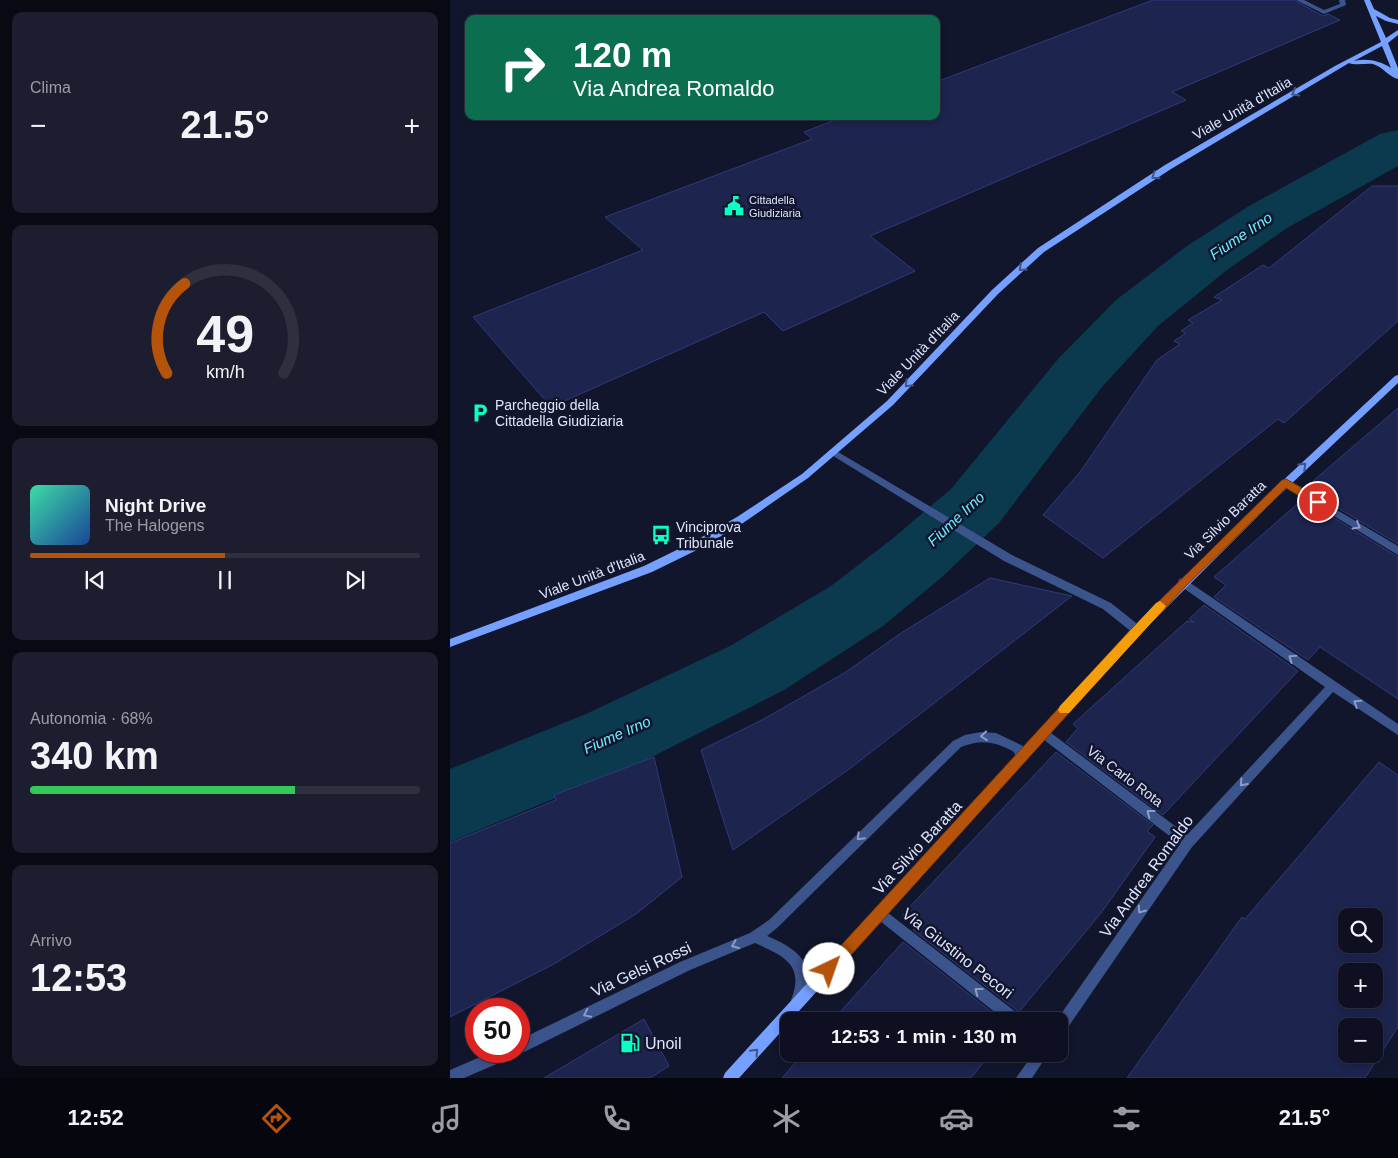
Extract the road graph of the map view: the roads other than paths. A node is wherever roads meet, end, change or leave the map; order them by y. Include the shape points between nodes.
1 (1299, 0) edge
2 (1342, 0) edge
3 (1367, 0) edge
4 (1370, 7) junction
5 (1398, 22) edge
6 (1398, 32) edge
7 (1384, 42) junction
8 (1336, 68) junction
9 (1398, 78) edge
10 (1398, 378) edge
11 (833, 452) junction
12 (1286, 483) junction
13 (1398, 550) edge
14 (1183, 582) junction
15 (1137, 630) junction
16 (450, 643) edge
17 (1332, 686) junction
18 (1398, 730) edge
19 (1044, 733) junction
20 (1021, 759) junction
21 (1188, 843) junction
22 (879, 913) junction
23 (755, 937) junction
24 (791, 1012) joint
25 (1005, 1012) edge
26 (1068, 1015) edge
27 (780, 1025) edge
28 (530, 1042) edge
29 (1035, 1062) edge
30 (482, 1063) edge
31 (450, 1077) edge
32 (730, 1078) edge
33 (1023, 1078) edge

1 - 2 street via 1324,12 1343,5
3 - 4 main road
4 - 5 main road via 1376,14
4 - 7 main road
6 - 7 main road, Viale Unità d'Italia
7 - 8 main road, Viale Unità d'Italia
7 - 9 main road
8 - 9 main road via 1370,61 1386,67
8 -> 11 main road, Viale Unità d'Italia via 1168,167 1042,250 995,292 890,403
12 -> 10 main road, Via Silvio Baratta
11 - 15 street via 1008,558 1107,606
11 - 16 main road, Viale Unità d'Italia via 789,487 697,545 648,569
12 -> 13 street
12 - 14 main road, Via Silvio Baratta
14 - 15 main road, Via Silvio Baratta
17 -> 14 street
15 - 19 main road, Via Silvio Baratta
18 -> 17 street
17 -> 21 street, Via Andrea Romaldo
19 - 20 main road, Via Silvio Baratta
21 -> 19 street, Via Carlo Rota
20 - 22 main road, Via Silvio Baratta
20 -> 23 street via 1019,749 992,736 957,744 773,924
21 -> 26 street, Via Andrea Romaldo
22 - 24 main road, Via Silvio Baratta
25 -> 22 street, Via Giustino Pecori
23 - 24 street via 780,947 795,958 803,978 802,991
23 -> 28 street, Via Gelsi Rossi via 685,966
32 -> 27 main road, Via Silvio Baratta
29 - 33 street
30 - 31 street

